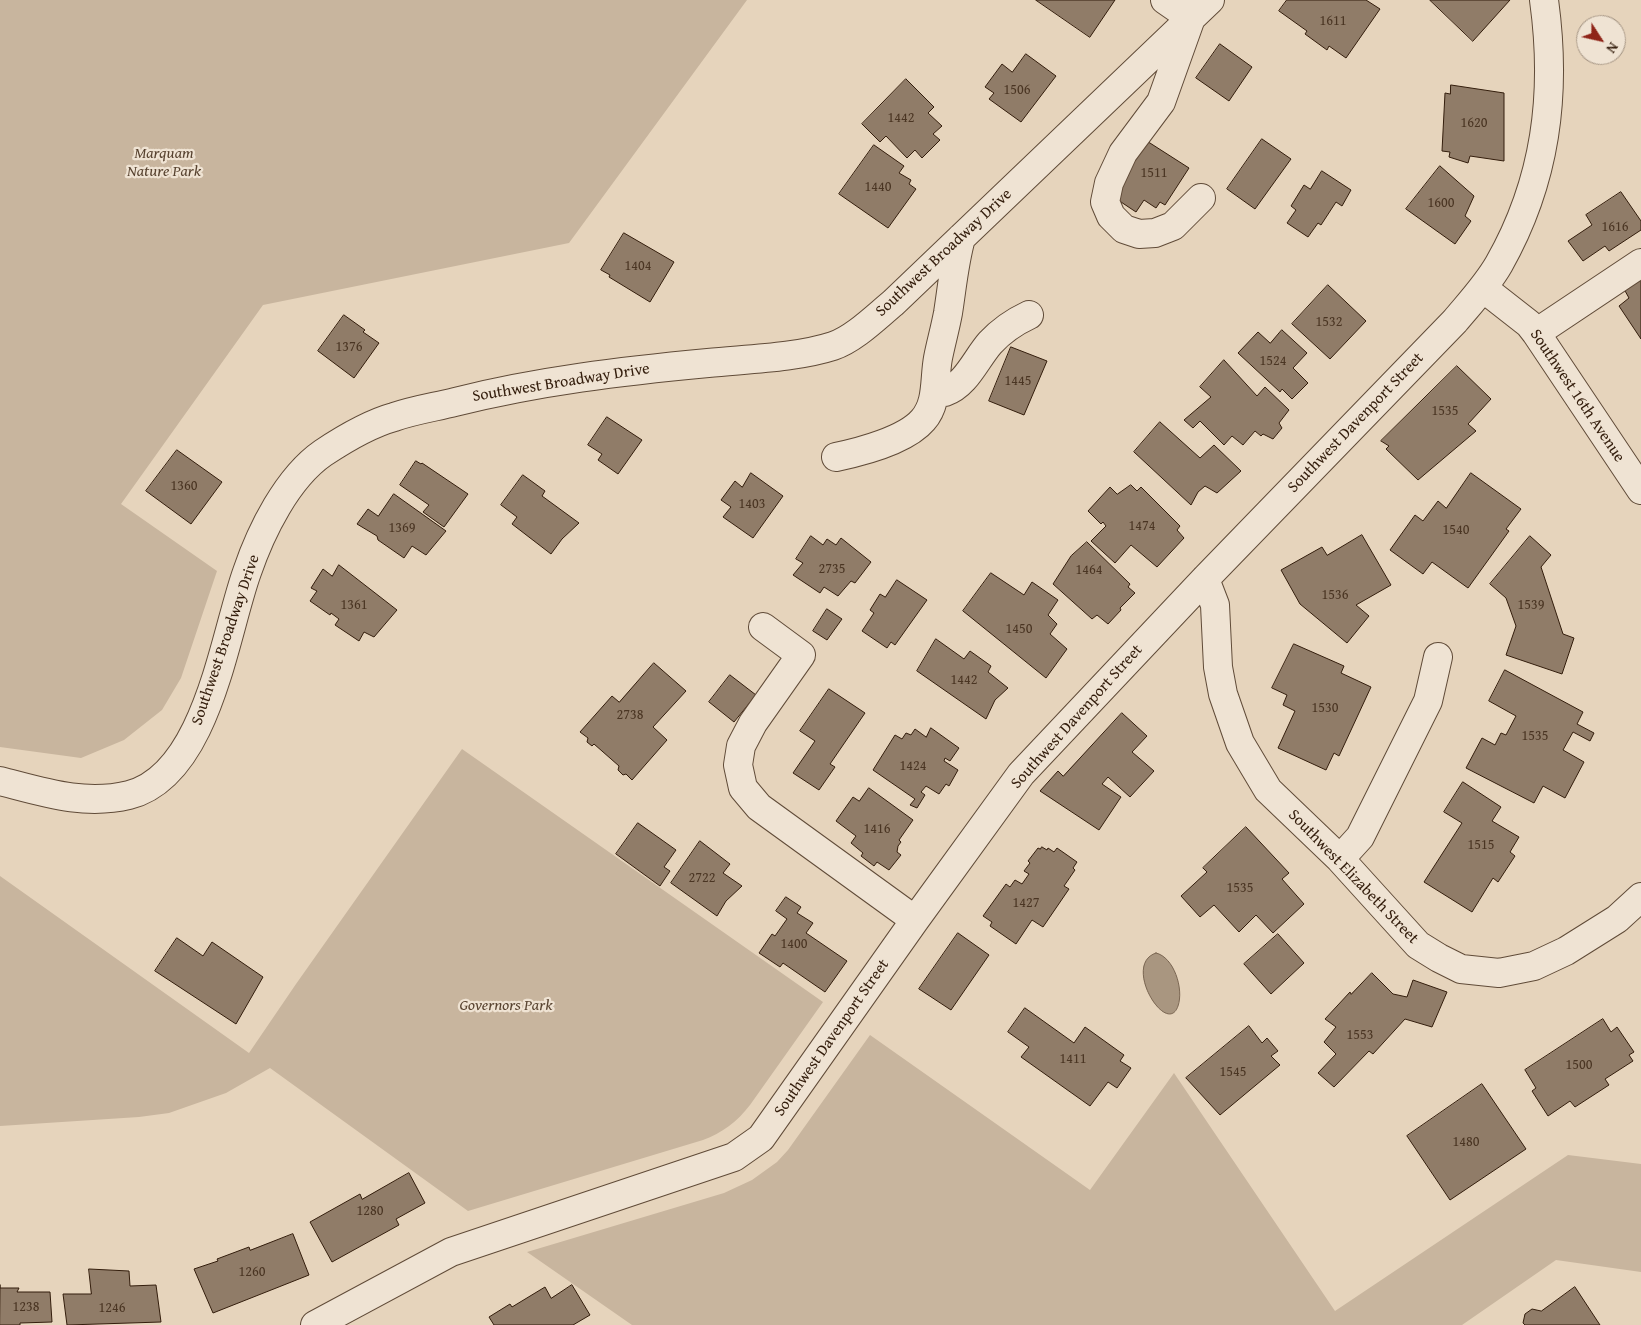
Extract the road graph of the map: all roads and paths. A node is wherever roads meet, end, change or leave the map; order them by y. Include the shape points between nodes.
1 (1165, 0) edge
2 (1544, 0) edge
3 (1201, 9) edge
4 (1201, 198) dead end
5 (961, 238) junction
6 (1641, 262) edge
7 (1483, 288) junction
8 (1029, 315) dead end
9 (1536, 333) junction
10 (936, 390) junction
11 (836, 457) dead end
12 (1641, 490) edge
13 (1205, 579) junction
14 (763, 628) dead end
15 (1438, 657) dead end
16 (0, 781) edge
17 (1340, 859) junction
18 (1641, 897) edge
19 (915, 920) junction
20 (315, 1325) edge

1 - 3 street
2 - 7 street, Southwest Davenport Street via 1550,68 1549,108 1542,149 1532,189 1517,227 1499,265
3 - 4 street via 1161,102 1123,153 1109,183 1105,202 1111,216 1124,229 1139,234 1155,233 1174,226
3 - 5 street, Southwest Broadway Drive
5 - 10 street via 936,373
5 - 16 street, Southwest Broadway Drive via 870,323 835,345 792,354 598,374 489,393 392,417 356,433 307,467 271,518 246,573 198,725 179,759 163,776 132,794 92,799 67,798
6 - 9 street
7 - 9 street, Southwest 16th Avenue
7 - 13 street, Southwest Davenport Street
8 - 10 street via 1012,323 991,342 958,385 945,392
9 - 12 street, Southwest 16th Avenue
10 - 11 street via 923,420 907,432 884,444
13 - 17 street, Southwest Elizabeth Street via 1215,605 1218,667 1223,694 1240,743 1268,790
13 - 19 street, Southwest Davenport Street via 1021,774
14 - 19 street via 801,655 753,723 741,746 738,765 743,788 759,807
15 - 17 street via 1428,701 1360,837
17 - 18 street, Southwest Elizabeth Street via 1418,945 1461,969 1499,973 1534,966 1566,951 1617,919
19 - 20 street, Southwest Davenport Street via 761,1138 734,1157 451,1252

